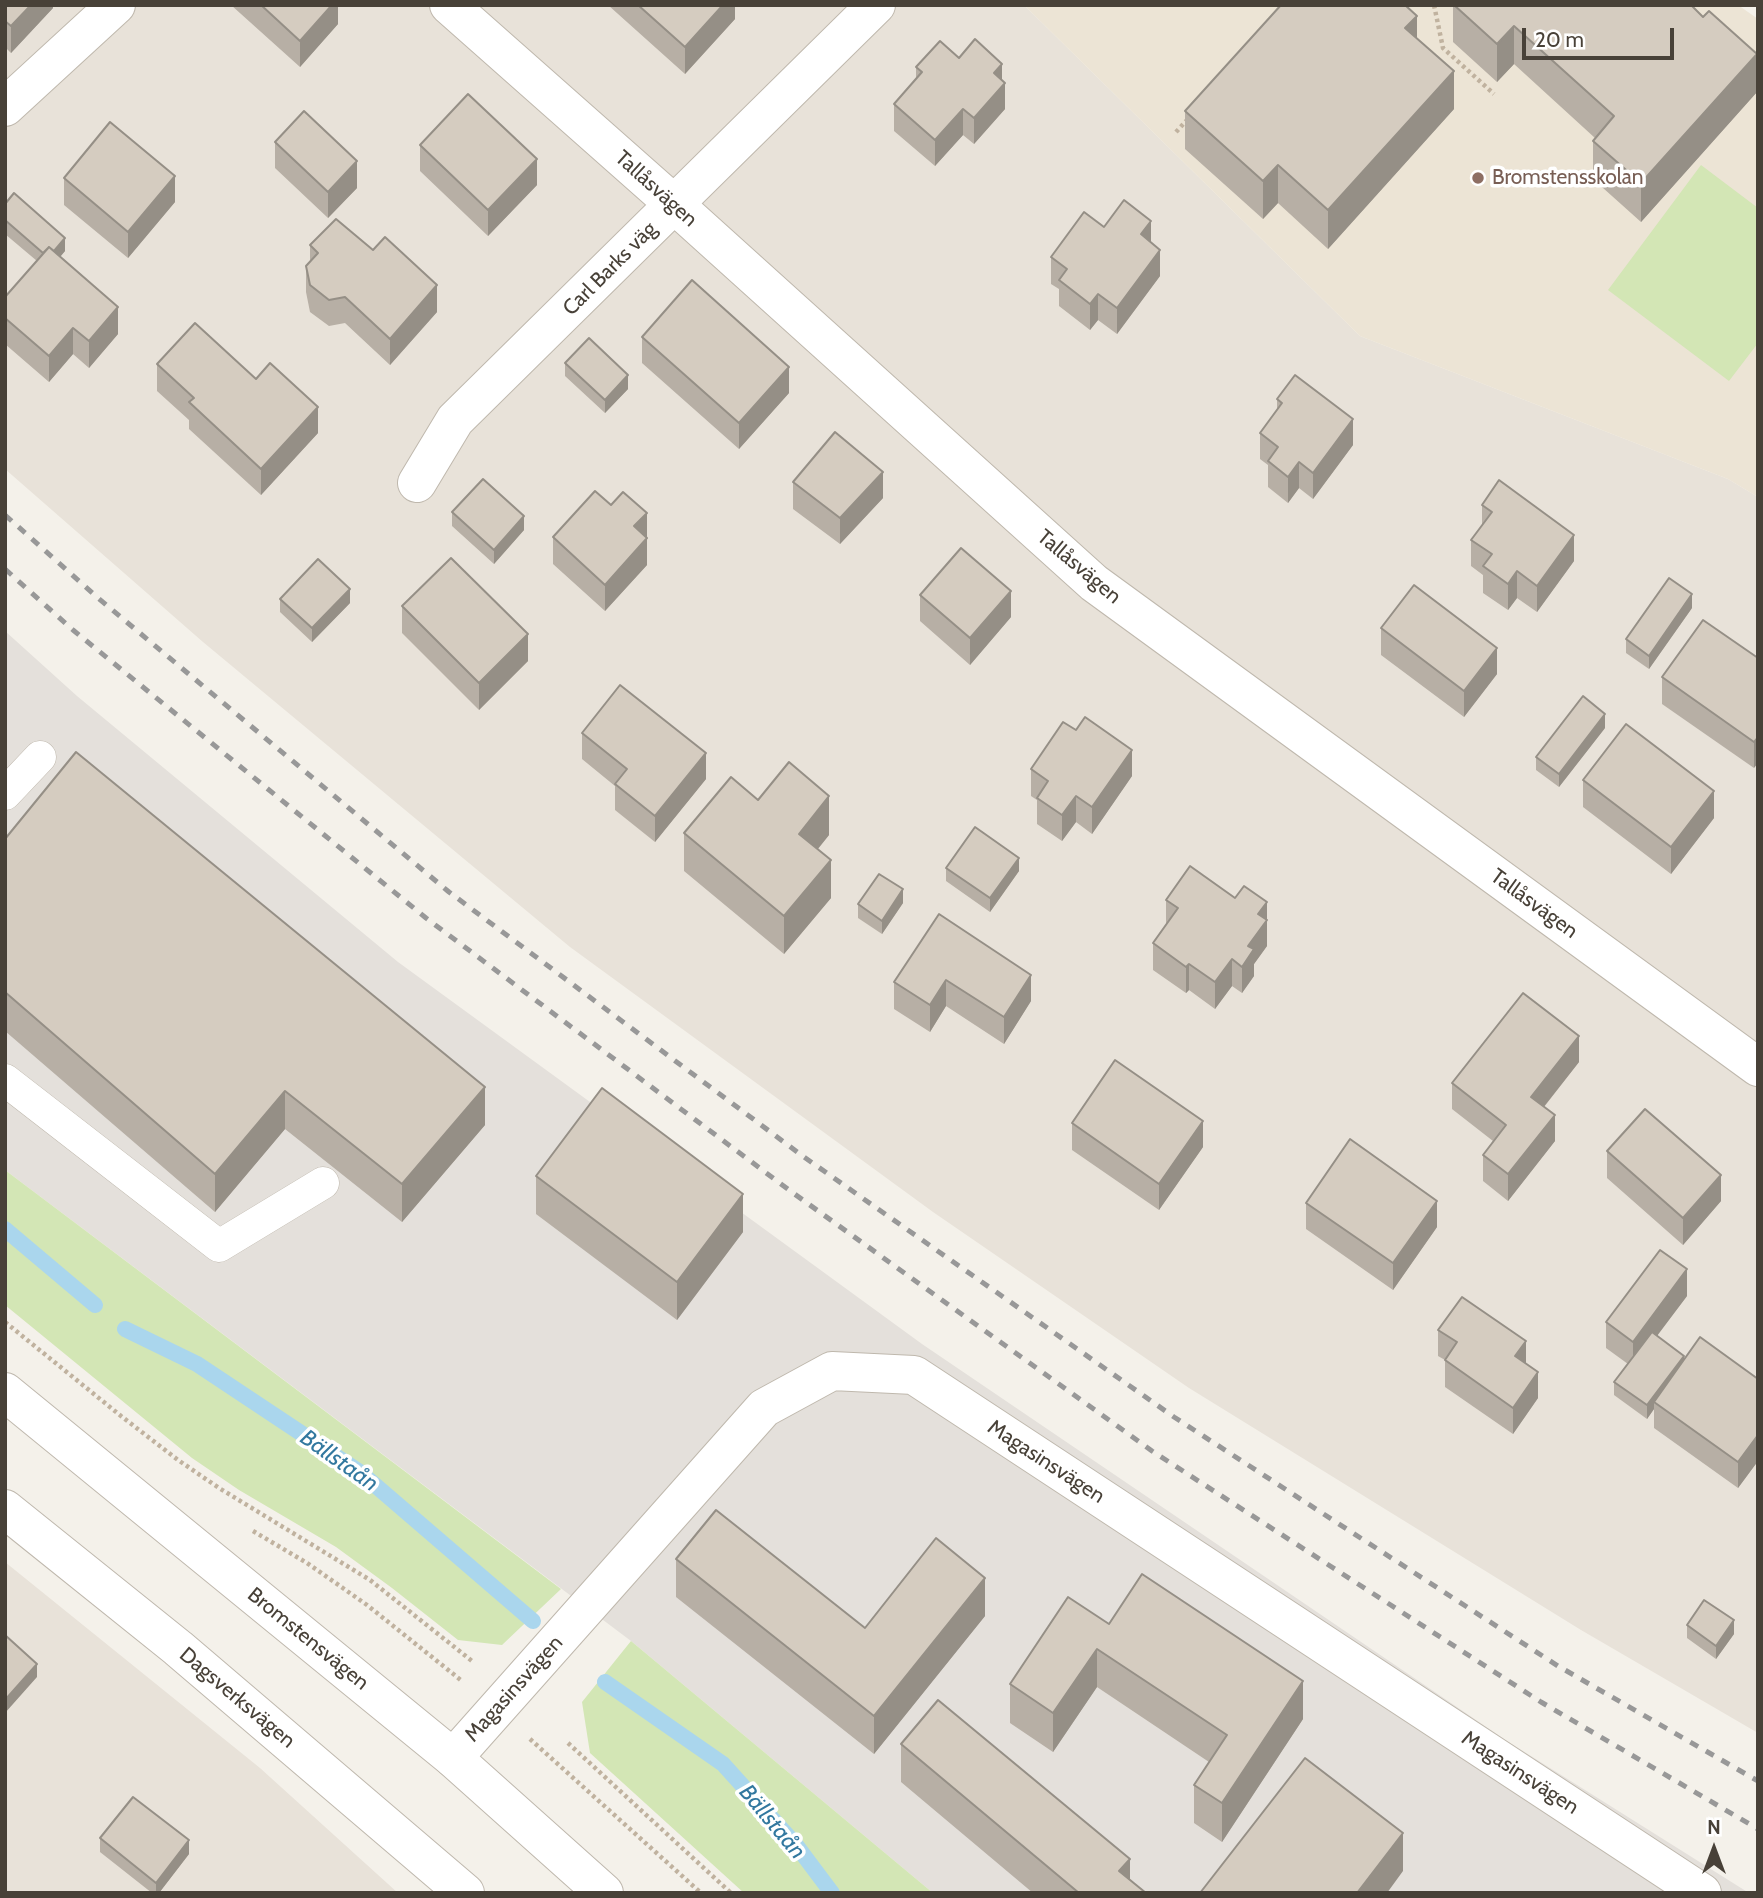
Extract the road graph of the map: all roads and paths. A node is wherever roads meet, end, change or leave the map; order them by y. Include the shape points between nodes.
1 (116, 5) edge
2 (449, 5) edge
3 (876, 5) edge
4 (1434, 5) edge
5 (1494, 94) dead end
6 (5, 107) edge
7 (1195, 112) edge
8 (1176, 132) dead end
9 (675, 205) junction
10 (417, 483) dead end
11 (40, 757) dead end
12 (5, 794) edge
13 (1758, 1067) edge
14 (5, 1080) edge
15 (323, 1183) dead end
16 (5, 1322) edge
17 (5, 1392) edge
18 (5, 1508) edge
19 (471, 1661) dead end
20 (568, 1743) dead end
21 (453, 1758) junction
22 (558, 1763) dead end
23 (465, 1893) edge
24 (604, 1893) edge
25 (701, 1893) edge
26 (731, 1893) edge
27 (1702, 1893) edge

1 - 6 street
2 - 9 street, Tallåsvägen
3 - 9 street, Carl Barks väg
4 - 5 path via 1443,48
7 - 8 path
9 - 10 street, Carl Barks väg via 455,420
9 - 13 street, Tallåsvägen via 1094,583
11 - 12 lane
14 - 15 lane via 219,1247
16 - 19 path via 178,1460 370,1580
17 - 21 street, Bromstensvägen
18 - 23 street, Dagsverksvägen via 178,1648
20 - 26 path
21 - 24 street, Bromstensvägen
21 - 27 street, Magasinsvägen via 764,1408 832,1371 914,1375
22 - 25 path

